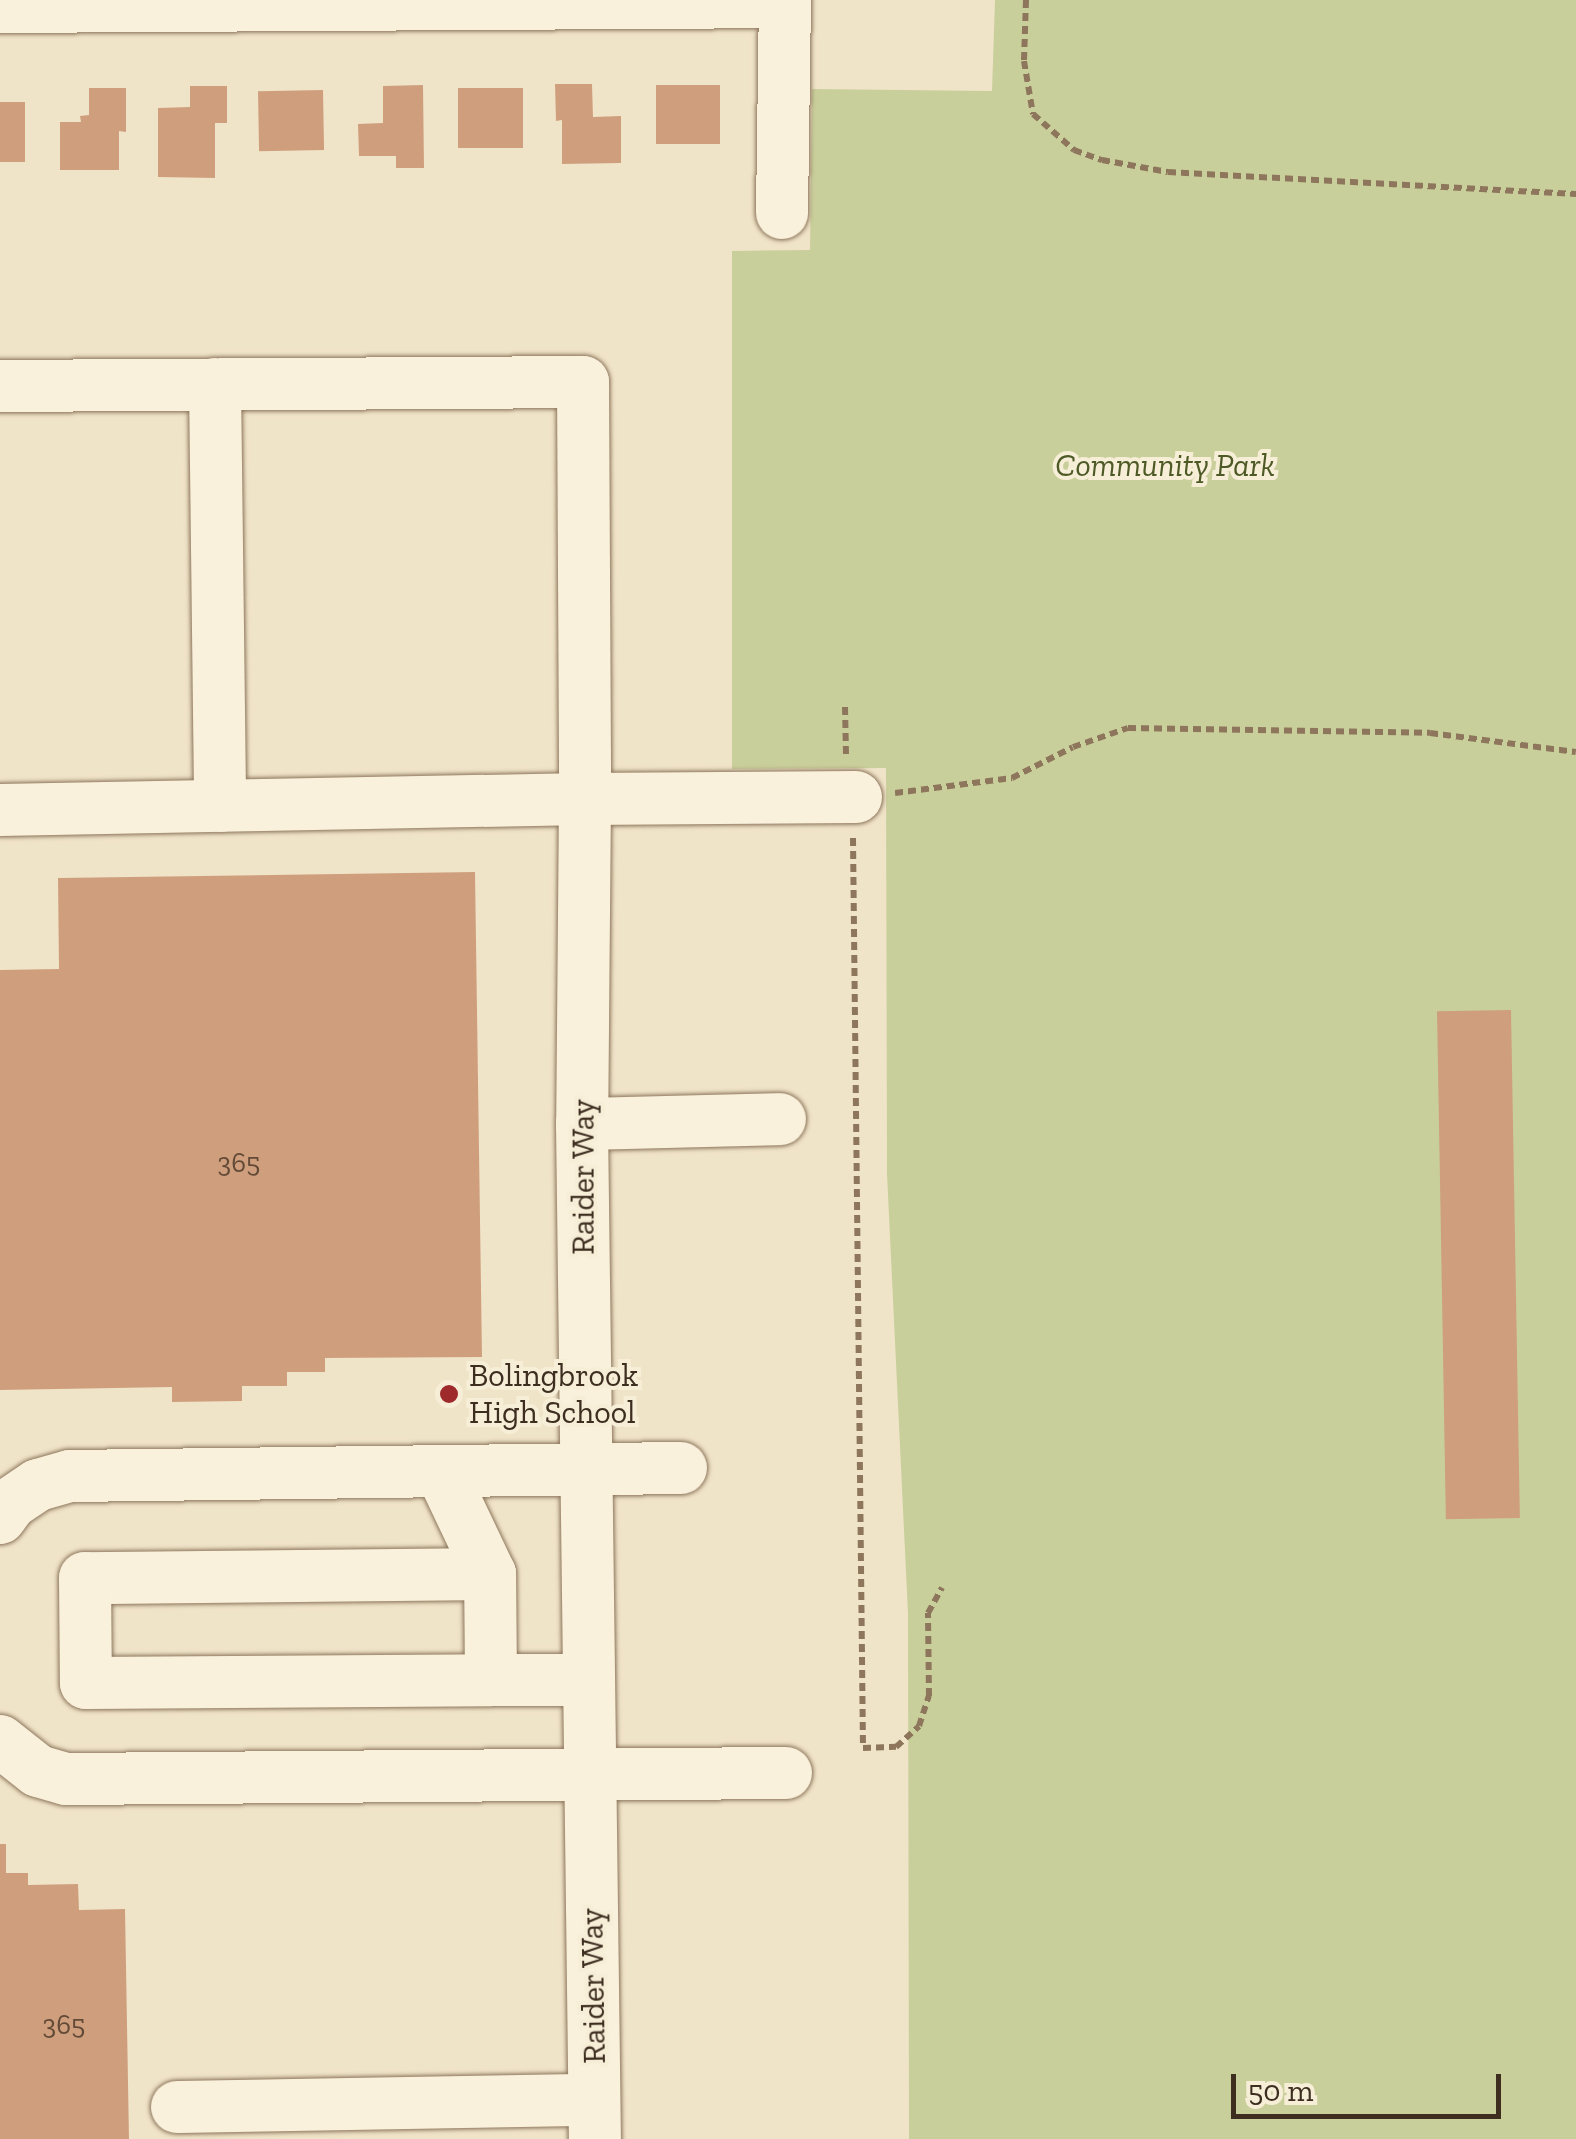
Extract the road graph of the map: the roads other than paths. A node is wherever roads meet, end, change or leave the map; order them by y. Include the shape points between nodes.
1 (785, 1) edge
2 (328, 2) edge
3 (0, 7) edge
4 (782, 213) dead end
5 (215, 384) junction
6 (0, 386) edge
7 (853, 797) road end
8 (585, 799) junction
9 (220, 806) junction
10 (0, 810) edge
11 (780, 1119) dead end
12 (582, 1124) junction
13 (680, 1468) dead end
14 (586, 1469) junction
15 (441, 1471) junction
16 (0, 1518) edge
17 (490, 1574) junction
18 (491, 1680) junction
19 (589, 1680) junction
20 (0, 1742) edge
21 (786, 1773) dead end
22 (590, 1777) junction
23 (177, 2107) dead end
24 (594, 2120) edge

1 - 2 street
1 - 4 street
2 - 3 street
5 - 6 street
5 - 8 street, Raider Way via 583,382
5 - 9 street
7 - 8 street
8 - 9 street
8 - 12 street, Raider Way
9 - 10 street
11 - 12 street
12 - 14 street, Raider Way
13 - 14 street
14 - 15 street
14 - 19 street, Raider Way
15 - 16 street via 70,1476 38,1484
15 - 17 street
17 - 18 street
17 - 18 street via 86,1578 86,1683
18 - 19 street
19 - 22 street, Raider Way
20 - 22 street via 38,1771 66,1779
21 - 22 street
22 - 24 street, Raider Way
23 - 24 street

